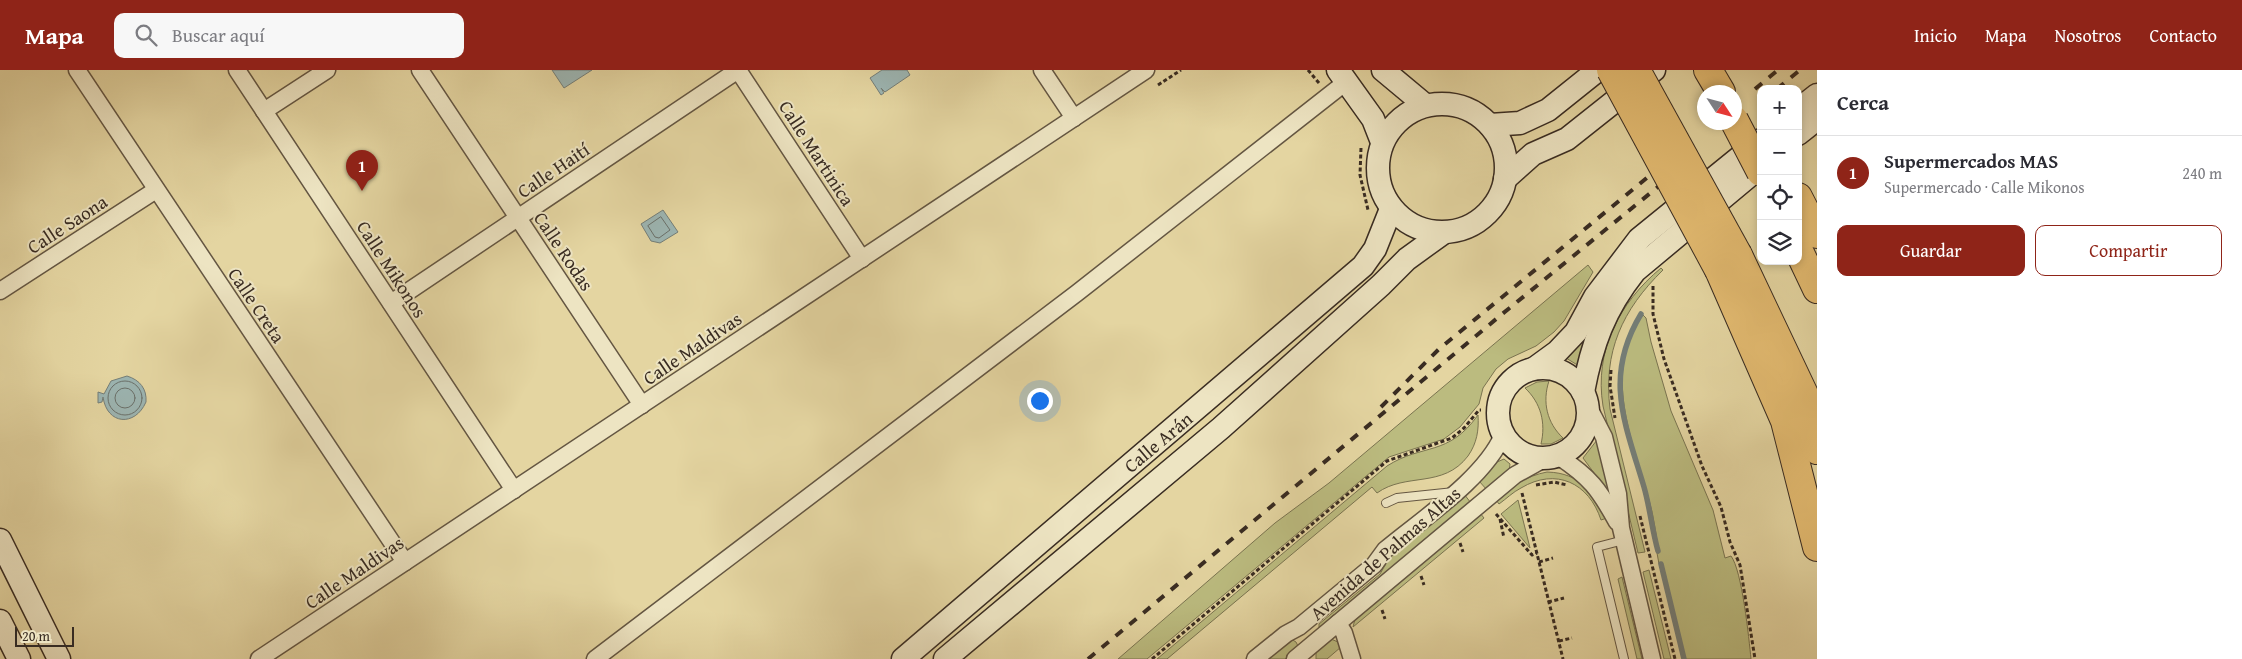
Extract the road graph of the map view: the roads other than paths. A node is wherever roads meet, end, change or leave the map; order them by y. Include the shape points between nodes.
1 (76, 70) edge
2 (237, 70) edge
3 (327, 70) edge
4 (420, 70) edge
5 (738, 70) edge
6 (1042, 70) edge
7 (1146, 70) edge
8 (1383, 70) edge
9 (1598, 70) edge
10 (1611, 70) edge
11 (1624, 70) edge
12 (1636, 70) edge
13 (1654, 70) edge
14 (1708, 70) edge
15 (1342, 76) edge
16 (1717, 85) edge
17 (1817, 95) edge
18 (1425, 105) junction
19 (1802, 107) edge
20 (264, 111) junction
21 (1074, 118) junction
22 (1817, 118) edge
23 (1742, 122) edge
24 (1490, 125) junction
25 (1739, 130) edge
26 (1802, 131) edge
27 (1382, 142) junction
28 (1757, 142) edge
29 (1757, 143) edge
30 (1757, 164) edge
31 (1757, 169) edge
32 (1505, 179) junction
33 (156, 190) junction
34 (1802, 202) edge
35 (1391, 209) junction
36 (518, 218) junction
37 (1443, 233) junction
38 (1817, 234) edge
39 (1802, 258) edge
40 (862, 259) junction
41 (1729, 262) junction
42 (1817, 290) edge
43 (0, 291) edge
44 (391, 303) junction
45 (1535, 368) junction
46 (1585, 399) junction
47 (642, 405) junction
48 (1817, 422) edge
49 (1503, 435) junction
50 (1817, 450) edge
51 (1551, 457) junction
52 (514, 490) junction
53 (1456, 491) junction
54 (1386, 503) dead end
55 (1622, 534) junction
56 (0, 540) edge
57 (1817, 547) edge
58 (404, 562) junction
59 (0, 621) edge
60 (1338, 623) junction
61 (1299, 627) junction
62 (1300, 657) edge
63 (20, 659) edge
64 (59, 659) edge
65 (259, 659) edge
66 (595, 659) edge
67 (903, 659) edge
68 (944, 659) edge
69 (1256, 659) edge
70 (1352, 659) edge
71 (1624, 659) edge
72 (1652, 659) edge

1 - 33 street, Calle Creta
2 - 20 street, Calle Mikonos
3 - 20 street
4 - 36 street, Calle Rodas
5 - 36 street, Calle Haití
5 - 40 street, Calle Martinica
6 - 21 street
7 - 21 street, Calle Maldivas
8 - 18 street
9 - 24 street via 1548,110 1520,123
10 - 41 highway, bridge
11 - 41 highway
12 - 41 highway, bridge
13 - 32 street via 1567,139 1533,154
14 - 16 highway
15 - 27 street via 1373,119
15 - 66 street via 1077,293
17 - 19 street
18 - 24 street via 1449,103 1472,110
18 - 27 street via 1399,119
20 - 44 street, Calle Mikonos
21 - 40 street, Calle Maldivas
22 - 26 street
23 - 28 highway
24 - 32 street via 1501,141 1506,160
25 - 30 highway, bridge
27 - 35 street via 1377,165 1380,188
29 - 45 street via 1639,239 1596,297 1576,332
31 - 46 street via 1634,271 1618,292 1595,338
32 - 37 street via 1494,206 1471,225
33 - 43 street, Calle Saona
33 - 58 street, Calle Creta
34 - 38 highway
35 - 37 street via 1414,226
35 - 67 street, Calle Arán via 1376,249 1364,266
36 - 44 street, Calle Haití
36 - 47 street, Calle Rodas
37 - 68 street, Calle Arán via 1407,259 1221,428
39 - 42 highway
40 - 47 street, Calle Maldivas
41 - 48 highway
41 - 50 highway
41 - 57 highway via 1785,421
44 - 52 street, Calle Mikonos
45 - 46 street via 1568,375
45 - 49 street via 1515,377 1502,393 1497,414
46 - 51 street via 1588,416 1582,436 1568,451
46 - 55 street via 1604,437 1618,494
47 - 52 street, Calle Maldivas
49 - 51 street via 1525,455
49 - 53 street, Avenida de Palmas Altas via 1488,462
51 - 55 street via 1592,482
51 - 60 street, Avenida de Palmas Altas via 1516,474
52 - 58 street, Calle Maldivas
53 - 54 lane via 1397,498
53 - 61 street, Avenida de Palmas Altas
55 - 71 lane via 1597,547
55 - 72 street
56 - 64 street
58 - 65 street, Calle Maldivas
59 - 63 street
60 - 62 street, Avenida de Palmas Altas
60 - 70 street
61 - 62 street via 1306,639
61 - 69 street, Avenida de Palmas Altas

